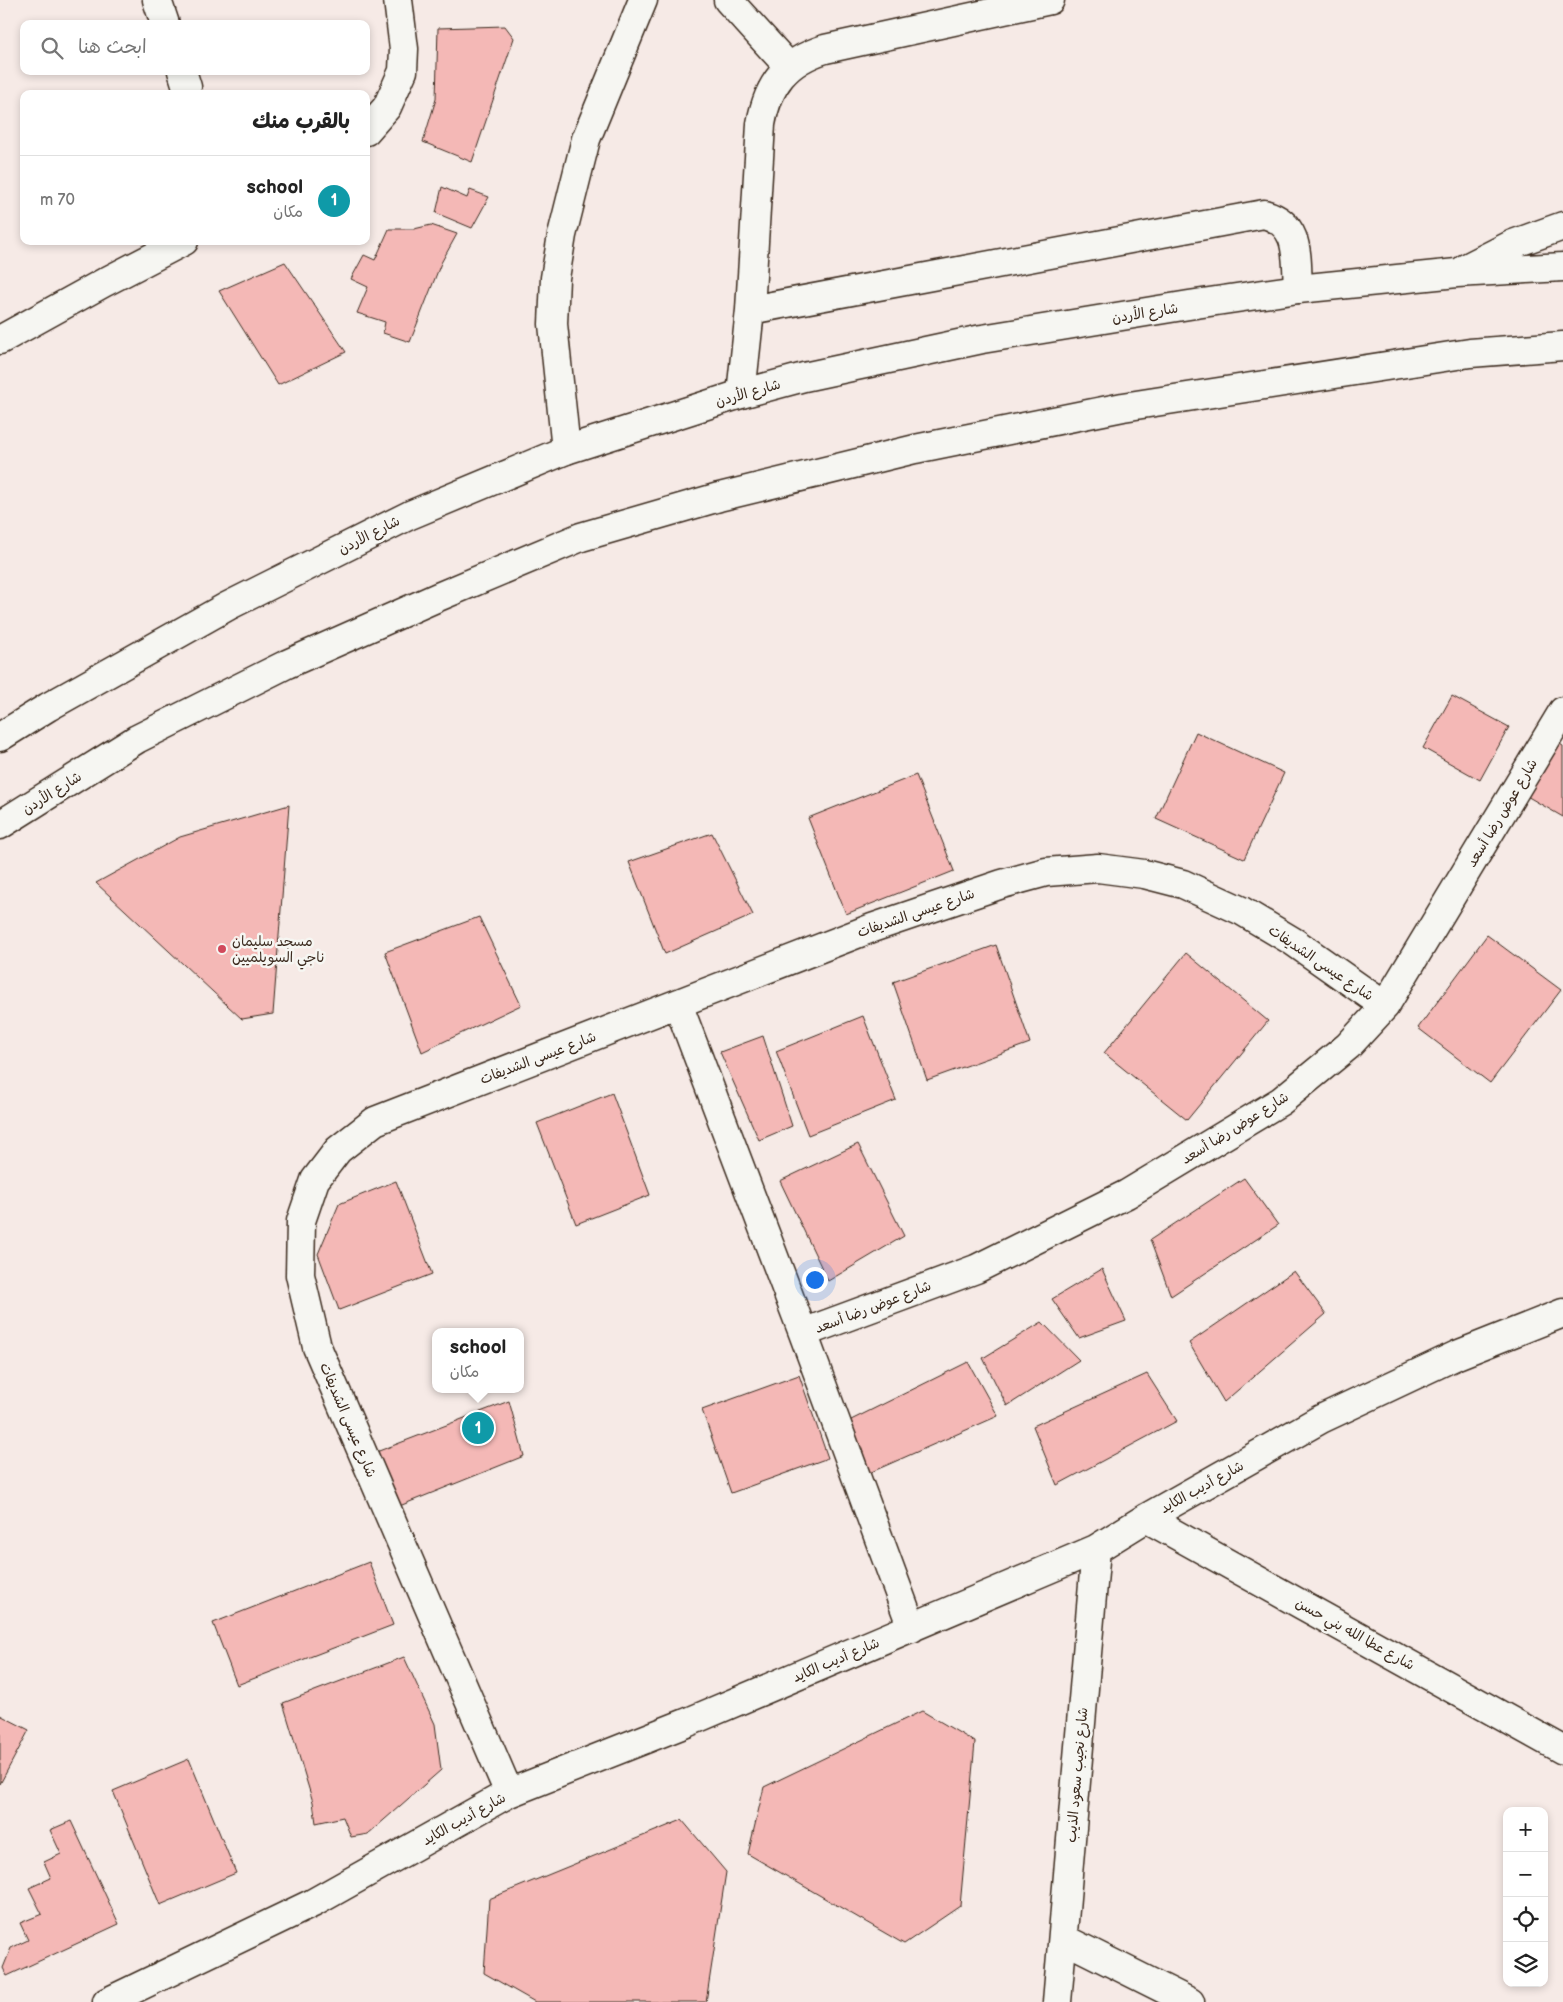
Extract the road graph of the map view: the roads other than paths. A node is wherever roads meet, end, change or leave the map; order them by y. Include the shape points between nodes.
1 (156, 0) edge
2 (398, 0) edge
3 (643, 0) edge
4 (728, 0) edge
5 (1050, 0) edge
6 (164, 20) edge
7 (789, 67) junction
8 (370, 126) edge
9 (1563, 226) edge
10 (176, 245) edge
11 (1563, 267) edge
12 (1457, 273) junction
13 (1298, 288) junction
14 (750, 310) junction
15 (0, 340) edge
16 (1563, 346) edge
17 (742, 394) junction
18 (566, 450) junction
19 (1563, 711) edge
20 (0, 737) edge
21 (0, 825) edge
22 (678, 1004) junction
23 (1385, 1006) junction
24 (1563, 1313) edge
25 (804, 1333) junction
26 (1146, 1518) junction
27 (1096, 1548) junction
28 (912, 1628) junction
29 (1563, 1750) edge
30 (509, 1793) junction
31 (1064, 1938) junction
32 (108, 2002) edge
33 (1057, 2002) edge
34 (1190, 2002) edge

1 - 6 main road
2 - 8 main road via 404,49 403,71 387,107
3 - 18 main road via 586,138 562,235 555,278 553,324
4 - 7 main road
5 - 7 main road via 826,49
7 - 14 main road via 778,79 764,108
9 - 12 main road via 1513,244
10 - 15 main road
11 - 12 main road, شارع الأردن
12 - 13 main road, شارع الأردن
13 - 14 main road via 1291,233 1284,223 1264,214
13 - 17 main road, شارع الأردن via 982,339 804,377
14 - 17 main road
16 - 21 main road, شارع الأردن via 1470,353 1123,407 915,449 719,497 581,537 278,669 137,739
17 - 18 main road, شارع الأردن
18 - 20 main road, شارع الأردن via 410,515 228,606
19 - 23 main road, شارع عوض رضا أسعد
22 - 23 main road, شارع عيسى الشديفات via 872,928 1002,884 1046,872 1098,868 1144,874 1183,884 1242,911 1294,942
22 - 25 main road
22 - 30 main road, شارع عيسى الشديفات via 375,1121 338,1150 315,1180 301,1221 300,1275 316,1347
23 - 25 main road, شارع عوض رضا أسعد via 1348,1046 1281,1101 1127,1194 976,1269
24 - 26 main road, شارع أديب الكايد via 1457,1355 1321,1419
25 - 28 main road
26 - 27 main road, شارع أديب الكايد
26 - 29 main road, شارع عطا الله بني حسن
27 - 28 main road, شارع أديب الكايد
27 - 31 main road, شارع نجيب سعود الذيب
28 - 30 main road, شارع أديب الكايد
30 - 32 main road, شارع أديب الكايد via 313,1903
31 - 33 main road, شارع نجيب سعود الذيب
31 - 34 main road

